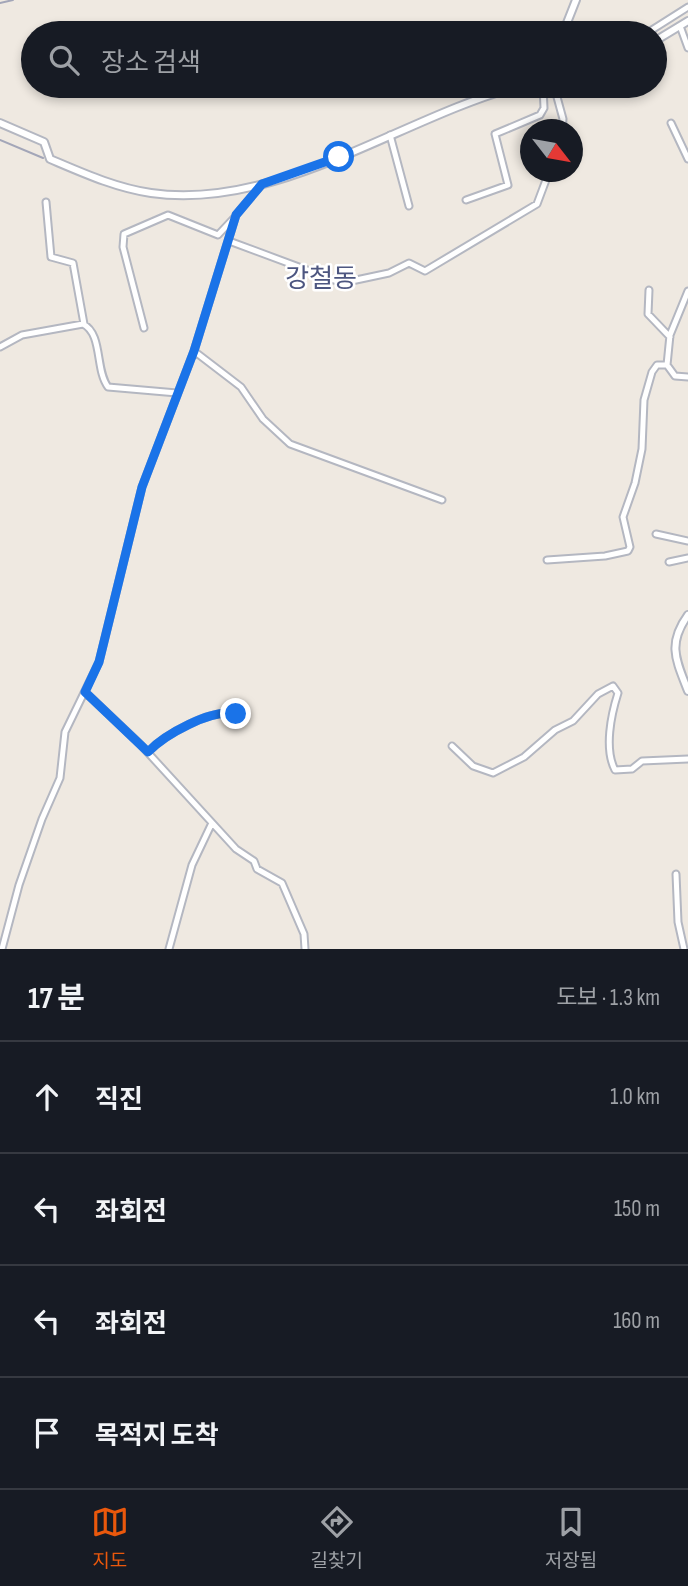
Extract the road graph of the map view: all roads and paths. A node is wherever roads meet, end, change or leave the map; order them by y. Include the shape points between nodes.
1 (576, 0) edge
2 (688, 7) edge
3 (568, 21) edge
4 (666, 21) edge
5 (688, 21) edge
6 (680, 26) junction
7 (667, 33) edge
8 (687, 48) edge
9 (688, 57) edge
10 (479, 98) edge
11 (544, 98) edge
12 (557, 98) edge
13 (562, 119) edge
14 (0, 123) edge
15 (671, 123) dead end
16 (390, 135) junction
17 (688, 159) edge
18 (545, 182) edge
19 (262, 184) junction
20 (466, 200) dead end
21 (46, 202) dead end
22 (410, 206) dead end
23 (236, 215) junction
24 (229, 241) junction
25 (649, 290) dead end
26 (688, 291) edge
27 (85, 324) junction
28 (144, 328) dead end
29 (670, 337) junction
30 (0, 346) edge
31 (194, 351) junction
32 (667, 365) junction
33 (688, 377) edge
34 (177, 393) junction
35 (442, 500) dead end
36 (656, 534) dead end
37 (688, 541) edge
38 (688, 558) edge
39 (547, 560) dead end
40 (668, 562) dead end
41 (688, 615) edge
42 (688, 691) edge
43 (85, 692) junction
44 (241, 722) dead end
45 (452, 746) dead end
46 (148, 752) junction
47 (688, 759) edge
48 (211, 825) junction
49 (676, 874) dead end
50 (2, 949) edge
51 (169, 949) edge
52 (305, 949) edge
53 (684, 949) edge

1 - 3 street
2 - 4 street
5 - 6 street
6 - 7 street
6 - 8 street
8 - 9 street
10 - 16 street
11 - 20 street via 540,115 495,134 508,185
12 - 13 street
14 - 19 street via 44,142 50,159 130,189 195,194
15 - 17 street
16 - 19 street
16 - 22 street
18 - 24 street via 537,204 425,271 409,263 389,273 342,283
19 - 23 street
21 - 27 street via 51,257 73,263
23 - 24 street
23 - 28 street via 218,235 168,215 124,234 122,242
24 - 31 street
25 - 29 street via 648,314
26 - 29 street
27 - 30 street via 22,335
27 - 34 street via 108,387
29 - 32 street
31 - 34 street
31 - 35 street via 242,387 263,419 290,444
32 - 33 street via 675,376
32 - 39 street via 654,368 644,400 642,449 623,517 628,551
34 - 43 street via 142,487 99,662
36 - 37 street
38 - 40 street
41 - 42 street via 674,647
43 - 46 street
43 - 50 street via 65,732 60,778 19,885
44 - 46 street via 236,714 216,713 158,742
45 - 47 street via 473,766 493,772 524,757 613,686 618,690 610,752 615,770 632,769 642,761
46 - 48 street
48 - 51 street via 192,865
48 - 52 street via 254,861 257,869 282,883 304,934
49 - 53 street

